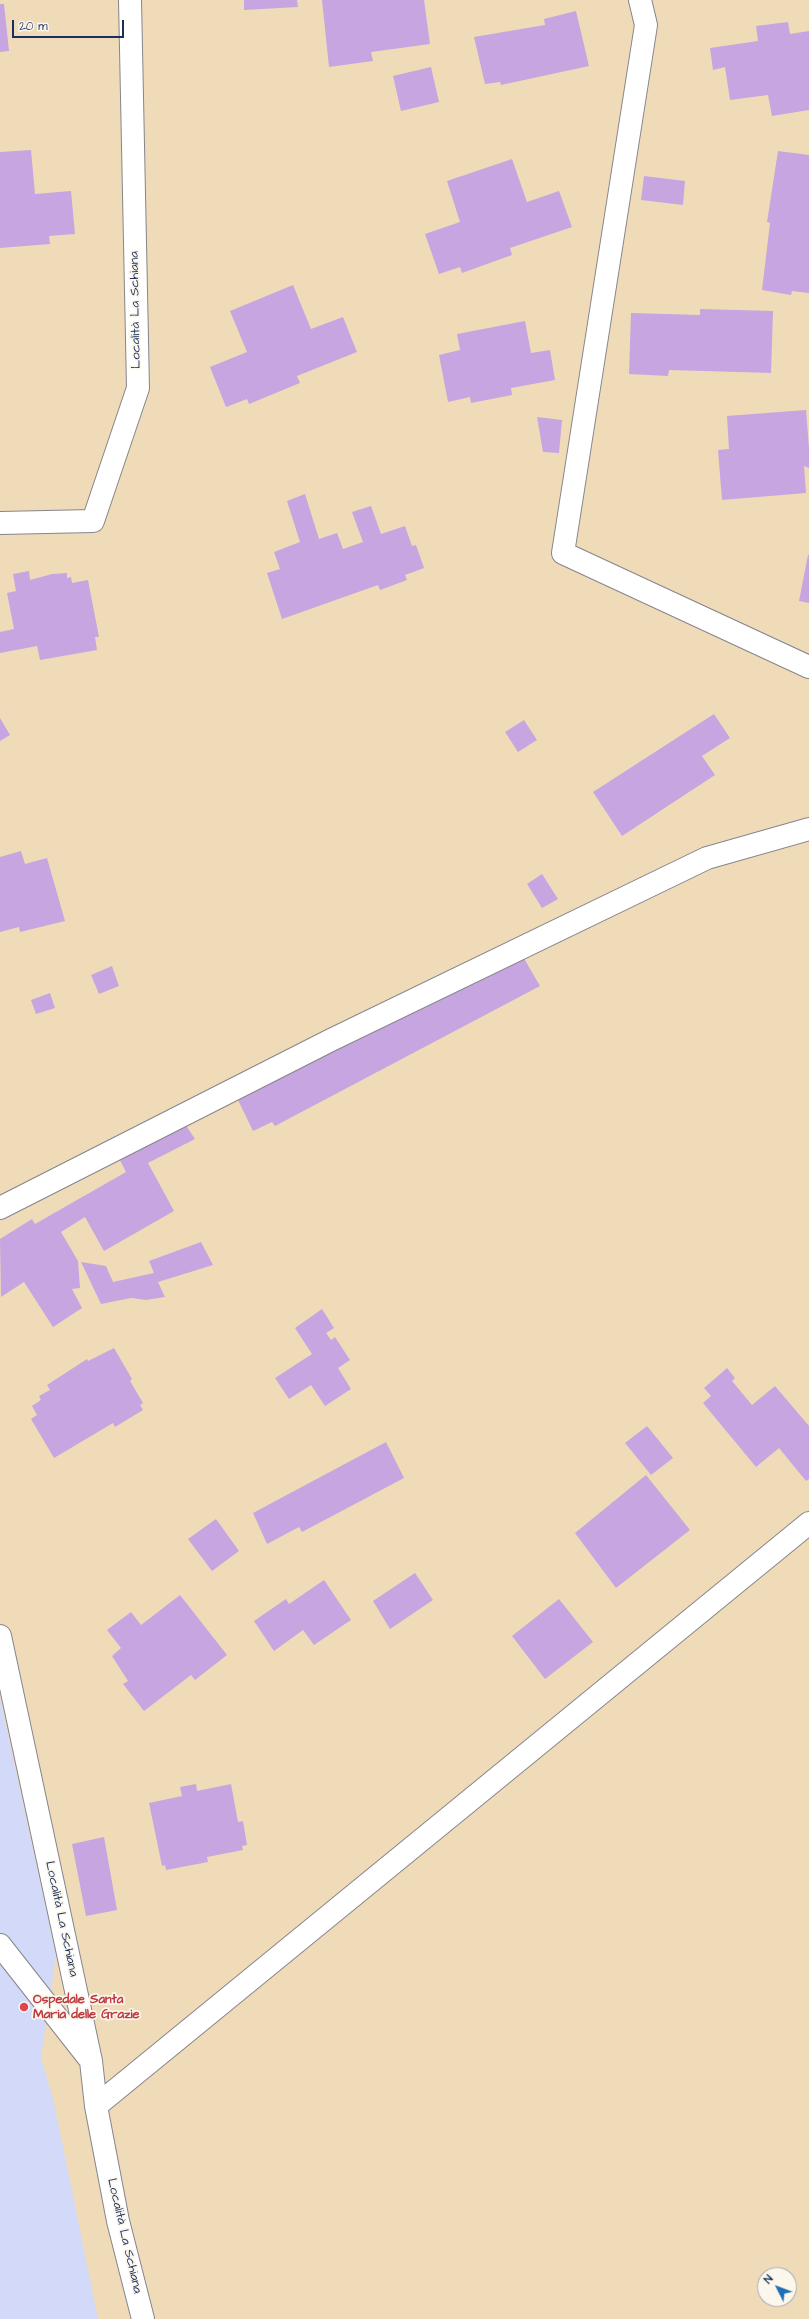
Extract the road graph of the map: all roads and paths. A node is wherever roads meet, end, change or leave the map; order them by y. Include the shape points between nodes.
1 (130, 0) edge
2 (640, 0) edge
3 (0, 523) edge
4 (809, 667) edge
5 (809, 829) edge
6 (0, 1208) edge
7 (809, 1523) edge
8 (0, 1636) edge
9 (0, 1930) edge
10 (0, 1945) edge
11 (89, 2052) junction
12 (96, 2106) junction
13 (143, 2319) edge

1 - 3 street, Località La Schiana via 138,388 92,521
2 - 4 street via 646,25 563,554
5 - 6 street via 707,858 331,1040
7 - 12 street
8 - 11 street, Località La Schiana
9 - 11 street
10 - 11 street
11 - 12 street, Località La Schiana
12 - 13 street, Località La Schiana via 118,2221

